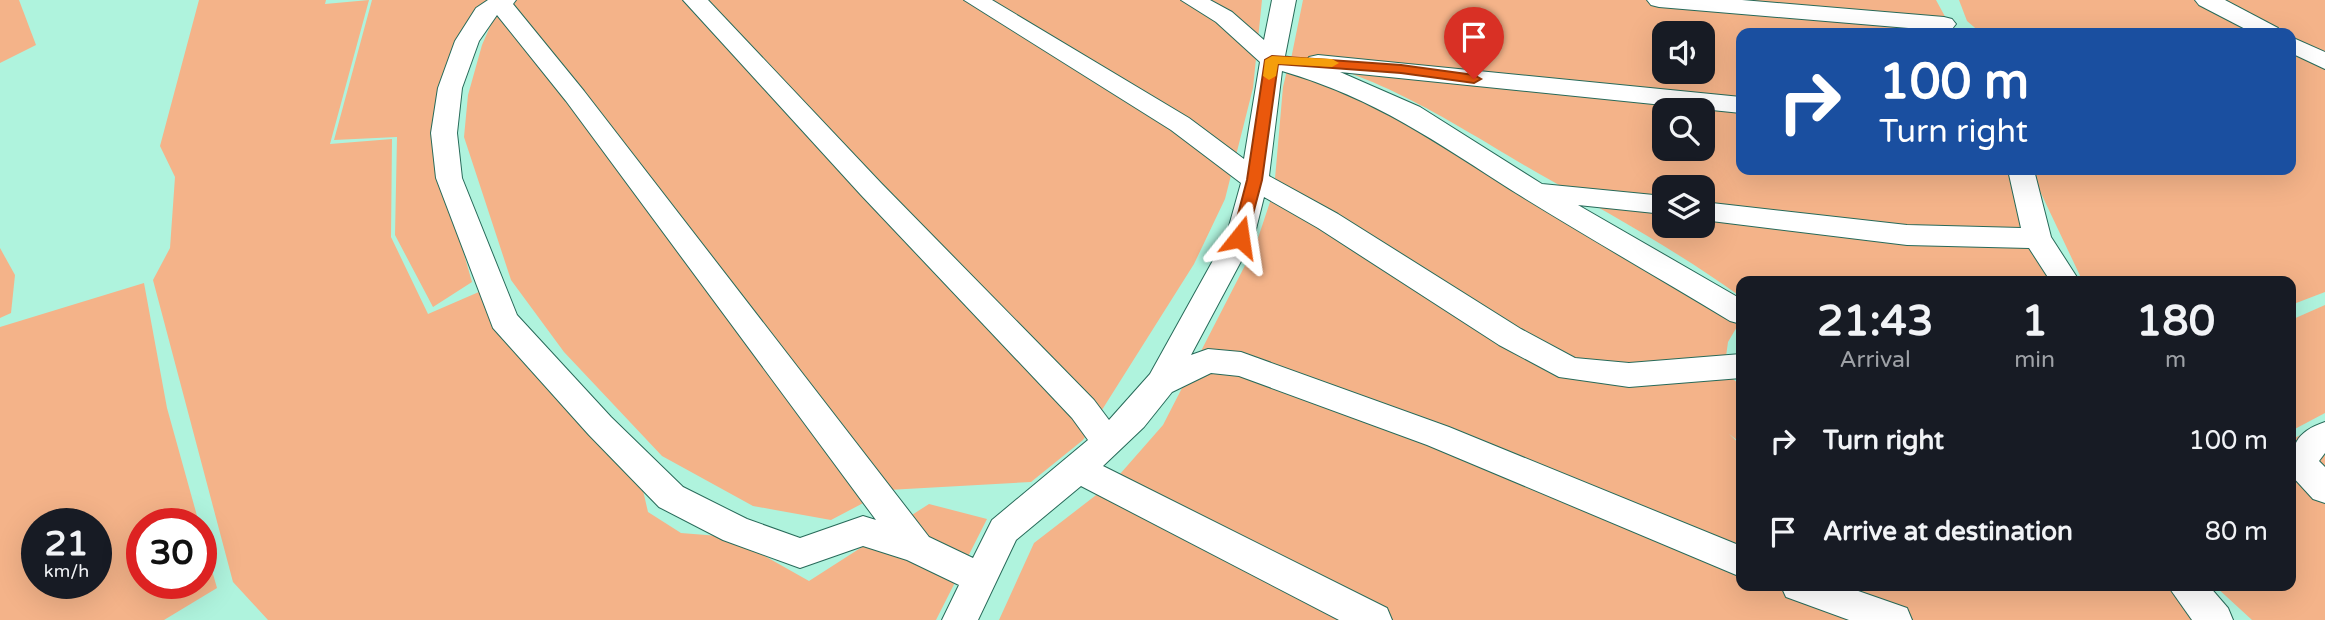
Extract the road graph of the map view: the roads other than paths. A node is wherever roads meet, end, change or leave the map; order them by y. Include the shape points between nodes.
1 (695, 0) edge
2 (976, 0) edge
3 (1194, 0) edge
4 (1284, 0) edge
5 (1659, 0) edge
6 (1931, 0) edge
7 (2207, 0) edge
8 (502, 2) edge
9 (1942, 28) edge
10 (1951, 28) edge
11 (2260, 28) edge
12 (2296, 47) edge
13 (1272, 60) junction
14 (2325, 62) edge
15 (1736, 104) edge
16 (2022, 175) edge
17 (1255, 180) junction
18 (1534, 191) junction
19 (1652, 204) edge
20 (1715, 212) edge
21 (2037, 238) junction
22 (2062, 276) edge
23 (1736, 310) edge
24 (1736, 366) edge
25 (1161, 383) junction
26 (2325, 435) edge
27 (1107, 442) junction
28 (1078, 469) junction
29 (2325, 489) edge
30 (917, 548) junction
31 (1736, 560) edge
32 (980, 578) junction
33 (1813, 591) edge
34 (2190, 591) edge
35 (960, 620) edge
36 (1374, 620) edge
37 (1894, 620) edge
38 (2214, 620) edge

1 - 27 street via 1083,409
2 - 17 street via 1180,124
3 - 13 street via 1224,17
4 - 13 street
5 - 9 street
6 - 10 street
7 - 11 street
8 - 30 street
8 - 30 street via 484,13 467,41 450,88 444,133 449,178 505,320 671,497 735,530 800,554 863,531
12 - 14 street
13 - 15 street
13 - 17 street
13 - 18 street via 1335,78 1411,113
16 - 21 street
17 - 24 street via 1570,369 1629,375
17 - 25 street via 1240,237
18 - 19 street
18 - 23 street
20 - 21 street via 1907,235
21 - 22 street
25 - 27 street
25 - 31 street via 1208,361 1241,364 1438,436
26 - 29 street via 2300,463
27 - 28 street
28 - 32 street via 1004,530
28 - 36 street
30 - 32 street
32 - 35 street
33 - 37 street
34 - 38 street

